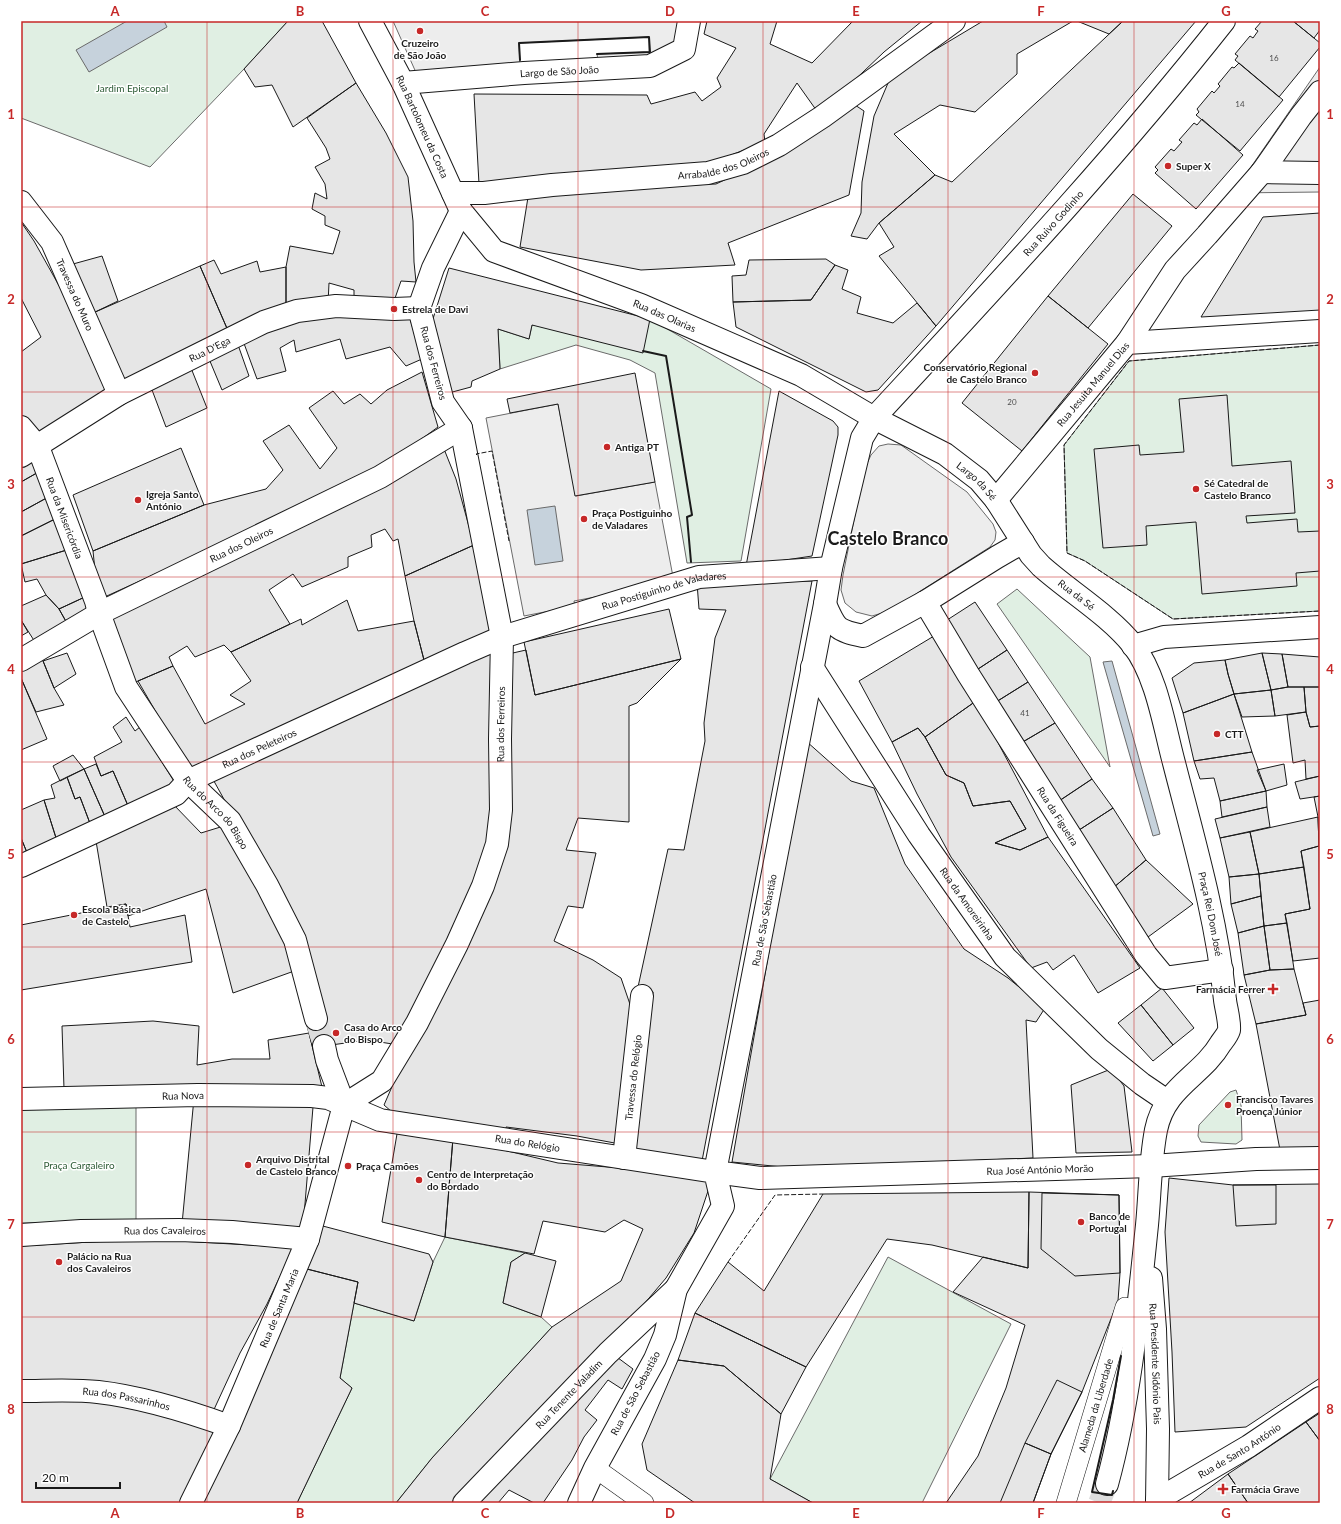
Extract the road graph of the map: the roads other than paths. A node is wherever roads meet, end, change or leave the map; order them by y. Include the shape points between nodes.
1 (370, 21) edge
2 (689, 21) edge
3 (954, 21) edge
4 (1224, 21) edge
5 (403, 83) junction
6 (1320, 92) edge
7 (1262, 172) junction
8 (1320, 173) edge
9 (21, 202) edge
10 (457, 202) junction
11 (419, 308) junction
12 (1320, 331) edge
13 (1127, 344) junction
14 (119, 394) junction
15 (874, 418) junction
16 (21, 427) edge
17 (460, 428) junction
18 (29, 452) edge
19 (996, 500) junction
20 (1023, 542) junction
21 (830, 568) junction
22 (925, 602) junction
23 (825, 604) junction
24 (99, 613) junction
25 (1320, 627) edge
26 (502, 637) junction
27 (1133, 646) junction
28 (21, 660) edge
29 (812, 667) junction
30 (188, 781) junction
31 (21, 866) edge
32 (1222, 970) junction
33 (642, 996) dead end
34 (316, 1019) tunnel mouth
35 (324, 1046) tunnel mouth
36 (21, 1099) edge
37 (1167, 1101) junction
38 (344, 1105) junction
39 (624, 1158) junction
40 (1320, 1158) edge
41 (1151, 1166) junction
42 (714, 1172) junction
43 (1147, 1225) junction
44 (21, 1235) edge
45 (308, 1238) junction
46 (676, 1289) junction
47 (1125, 1307) dead end
48 (21, 1390) edge
49 (1320, 1398) edge
50 (229, 1426) junction
51 (595, 1468) junction
52 (1107, 1484) tunnel mouth
53 (1157, 1501) edge
54 (191, 1503) edge
55 (464, 1503) edge
56 (579, 1503) edge
57 (644, 1503) edge
58 (1066, 1503) edge

1 - 5 street, Rua Bartolomeu da Costa
2 - 5 street, Largo de São João via 684,49 650,66
3 - 10 street, Arrabalde dos Oleiros via 822,117 779,145 743,163 708,173 484,193
4 - 15 street, Rua Ruivo Godinho via 1047,232
5 - 10 street, Rua Bartolomeu da Costa
6 - 7 street
7 - 8 street
7 - 13 street via 1174,270
9 - 14 street, Travessa do Muro via 52,242
10 - 11 street
10 - 15 street, Rua das Olarias via 494,251 641,305 801,375
11 - 14 street, Rua D'Ega via 336,306 297,311 264,322
11 - 17 street, Rua dos Ferreiros via 443,402
12 - 13 street, Rua Jesuita Manuel Dias
13 - 19 street, Rua Jesuita Manuel Dias
14 - 18 street, Rua D'Ega
15 - 19 street, Largo da Sé via 945,454 979,480
15 - 21 street via 862,438
16 - 18 street, Rua da Misericórdia
17 - 24 street, Rua dos Oleiros via 380,477
17 - 26 street, Rua dos Ferreiros
18 - 24 street, Rua da Misericórdia via 96,601
19 - 20 street, Largo da Sé
20 - 22 street
20 - 27 street, Rua da Sé via 1041,566 1113,624
21 - 23 street
21 - 26 street, Rua Postiguinho de Valadares via 699,577
22 - 23 street via 863,636 846,633 834,625
22 - 32 street, Rua da Figueira via 1146,955 1165,978
23 - 29 street, Rua de São Sebastião
24 - 28 street, Rua dos Oleiros
24 - 30 street, Rua do Arco do Bispo via 126,687
25 - 27 street via 1164,637
26 - 30 street, Rua dos Peleteiros
26 - 38 street, Rua dos Ferreiros via 501,810 497,844 483,886 417,1023 382,1081
27 - 32 street, Praça Rei Dom José via 1151,680 1158,703 1202,871
29 - 37 street, Rua da Amoreirinha via 919,835 1005,957 1099,1049
29 - 42 street, Rua de São Sebastião
30 - 31 street, Rua dos Peleteiros via 176,794
30 - 34 street, Rua do Arco do Bispo via 230,820 267,885 295,940
32 - 37 street, Praça Rei Dom José via 1229,1030 1209,1059
33 - 39 street, Travessa do Relógio
35 - 38 street
36 - 38 street, Rua Nova via 198,1095 312,1096 328,1098
37 - 41 street, Praça Rei Dom José via 1157,1128
38 - 39 street, Rua do Relógio via 380,1120
38 - 45 street, Rua de Santa Maria
39 - 42 street, Rua do Relógio
40 - 41 street, Rua José António Morão via 1256,1159
41 - 42 street, Rua José António Morão via 760,1178
41 - 43 street, Praça Rei Dom José
42 - 46 street, Rua de São Sebastião via 723,1206
43 - 52 street via 1125,1405
43 - 53 street, Rua Presidente Sidónio Pais via 1155,1336
44 - 45 street, Rua dos Cavaleiros via 81,1231 179,1230
45 - 50 street, Rua de Santa Maria
46 - 51 street, Rua de São Sebastião via 665,1335 655,1360
46 - 55 street, Rua Tenente Valadim via 608,1353
47 - 58 street, Alameda da Liberdade
48 - 50 street, Rua dos Passarinhos via 97,1392 187,1412
49 - 53 street, Rua de Santo António via 1249,1446
50 - 54 street, Rua de Santa Maria
51 - 56 street, Rua de São Sebastião
51 - 57 street

